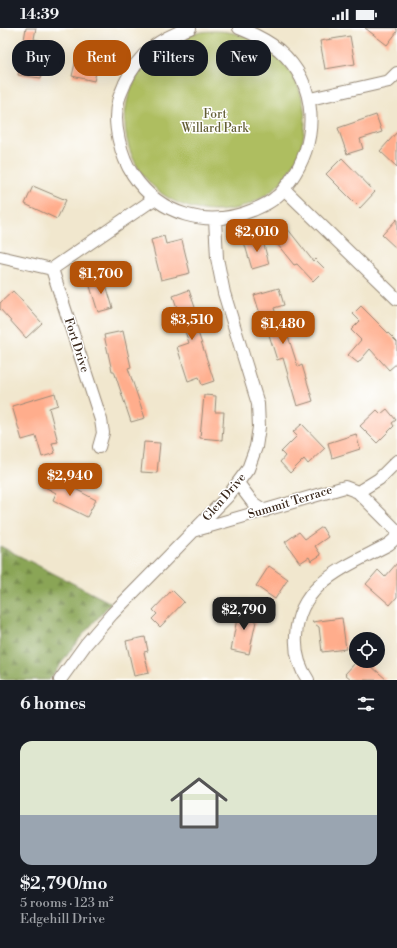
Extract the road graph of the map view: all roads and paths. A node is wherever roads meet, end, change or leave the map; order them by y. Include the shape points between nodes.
1 (190, 28) edge
2 (239, 28) edge
3 (170, 31) edge
4 (261, 32) edge
5 (394, 81) edge
6 (310, 99) junction
7 (284, 189) junction
8 (154, 199) junction
9 (215, 219) junction
10 (0, 257) edge
11 (52, 269) junction
12 (397, 299) edge
13 (99, 447) dead end
14 (397, 461) edge
15 (238, 484) junction
16 (358, 492) junction
17 (265, 511) junction
18 (196, 530) junction
19 (397, 531) edge
20 (397, 537) edge
21 (62, 677) edge
22 (75, 680) edge
23 (308, 680) edge

1 - 3 street
2 - 4 street
3 - 8 street via 136,64 124,84 117,103 118,135 124,158 138,183
4 - 6 street via 289,61
5 - 6 street
6 - 7 street via 311,122 307,147 298,169
7 - 9 street via 276,198 259,208
7 - 12 street
8 - 9 street via 178,212
8 - 11 street
9 - 15 street, Glen Drive via 217,258 224,293 254,391 259,416 256,447 248,469
10 - 11 street
11 - 13 street, Fort Drive via 101,420 103,433
14 - 16 street via 379,479
15 - 17 street via 252,503
15 - 18 street, Glen Drive
16 - 17 street, Summit Terrace via 345,487 338,488
16 - 19 street
17 - 18 street, Summit Terrace
18 - 21 street, Glen Drive via 112,614
20 - 23 street via 325,580 306,600 296,628 295,641 300,664
21 - 22 street

